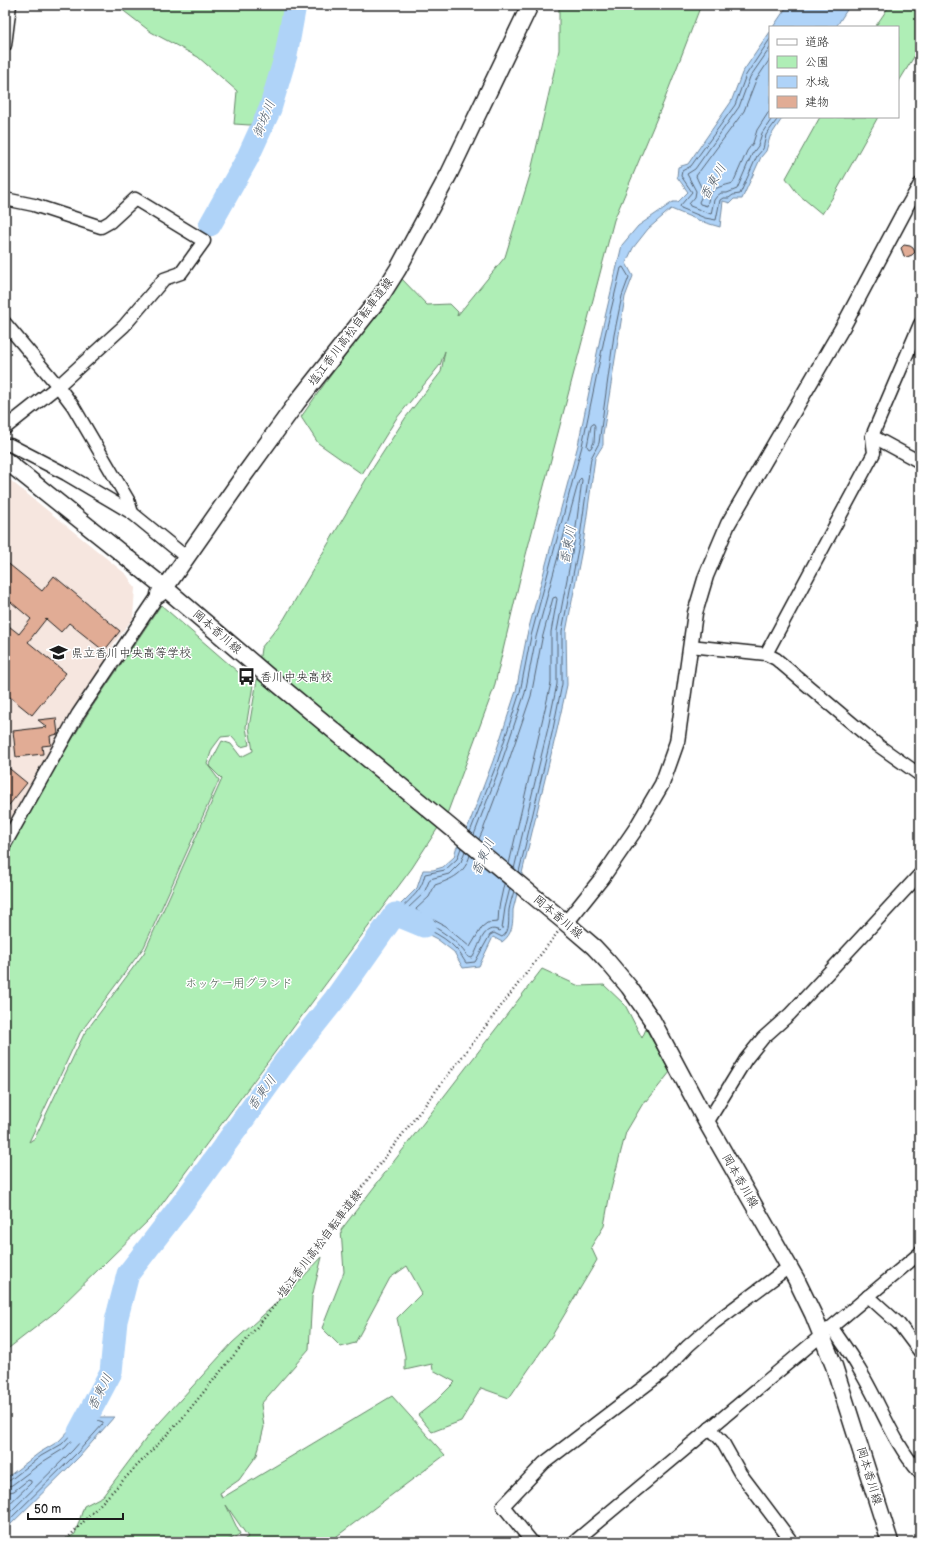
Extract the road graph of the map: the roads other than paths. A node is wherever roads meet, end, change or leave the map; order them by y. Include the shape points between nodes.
1 (10, 5) edge
2 (530, 5) edge
3 (5, 45) edge
4 (920, 184) edge
5 (5, 200) edge
6 (905, 210) joint
7 (5, 323) edge
8 (920, 324) edge
9 (58, 386) junction
10 (5, 428) edge
11 (872, 436) junction
12 (5, 444) edge
13 (5, 460) edge
14 (920, 462) edge
15 (132, 512) junction
16 (187, 558) junction
17 (162, 591) junction
18 (690, 646) junction
19 (766, 654) junction
20 (920, 775) edge
21 (5, 844) edge
22 (920, 874) edge
23 (563, 927) junction
24 (707, 1123) junction
25 (920, 1253) edge
26 (789, 1266) junction
27 (868, 1296) junction
28 (827, 1331) junction
29 (920, 1352) edge
30 (710, 1428) junction
31 (920, 1473) edge
32 (532, 1542) edge
33 (574, 1542) edge
34 (792, 1542) edge
35 (890, 1542) edge

1 - 3 street
2 - 16 main road, 塩江香川高松自転車道線 via 449,174 398,269 381,296 298,401
4 - 6 street
5 - 9 street via 34,205 101,227 135,199 204,241 181,273 164,279 124,326
6 - 18 street via 845,323 728,524 706,576 695,613
7 - 9 street
8 - 11 street
9 - 10 street
9 - 15 street via 73,406 128,500
11 - 14 street
11 - 19 street via 874,454
12 - 15 street via 66,474
13 - 17 main road, 岡本香川線
15 - 16 street
16 - 17 main road, 塩江香川高松自転車道線
17 - 21 street via 78,714
17 - 23 main road, 岡本香川線 via 548,908
18 - 19 street
18 - 23 street via 677,742 662,784 602,878
19 - 20 street via 776,659 879,746
22 - 24 street via 790,1014 763,1038 746,1059
23 - 24 main road, 岡本香川線 via 594,947 629,987 652,1020
24 - 26 main road, 岡本香川線
25 - 27 street
26 - 28 main road, 岡本香川線 via 813,1314
26 - 32 street via 714,1323 662,1373 544,1463 503,1506
27 - 28 street
27 - 29 street via 899,1324
28 - 30 street
28 - 31 street via 859,1369 909,1460
28 - 35 main road, 岡本香川線 via 834,1366
30 - 33 street
30 - 34 street via 722,1441 740,1473

